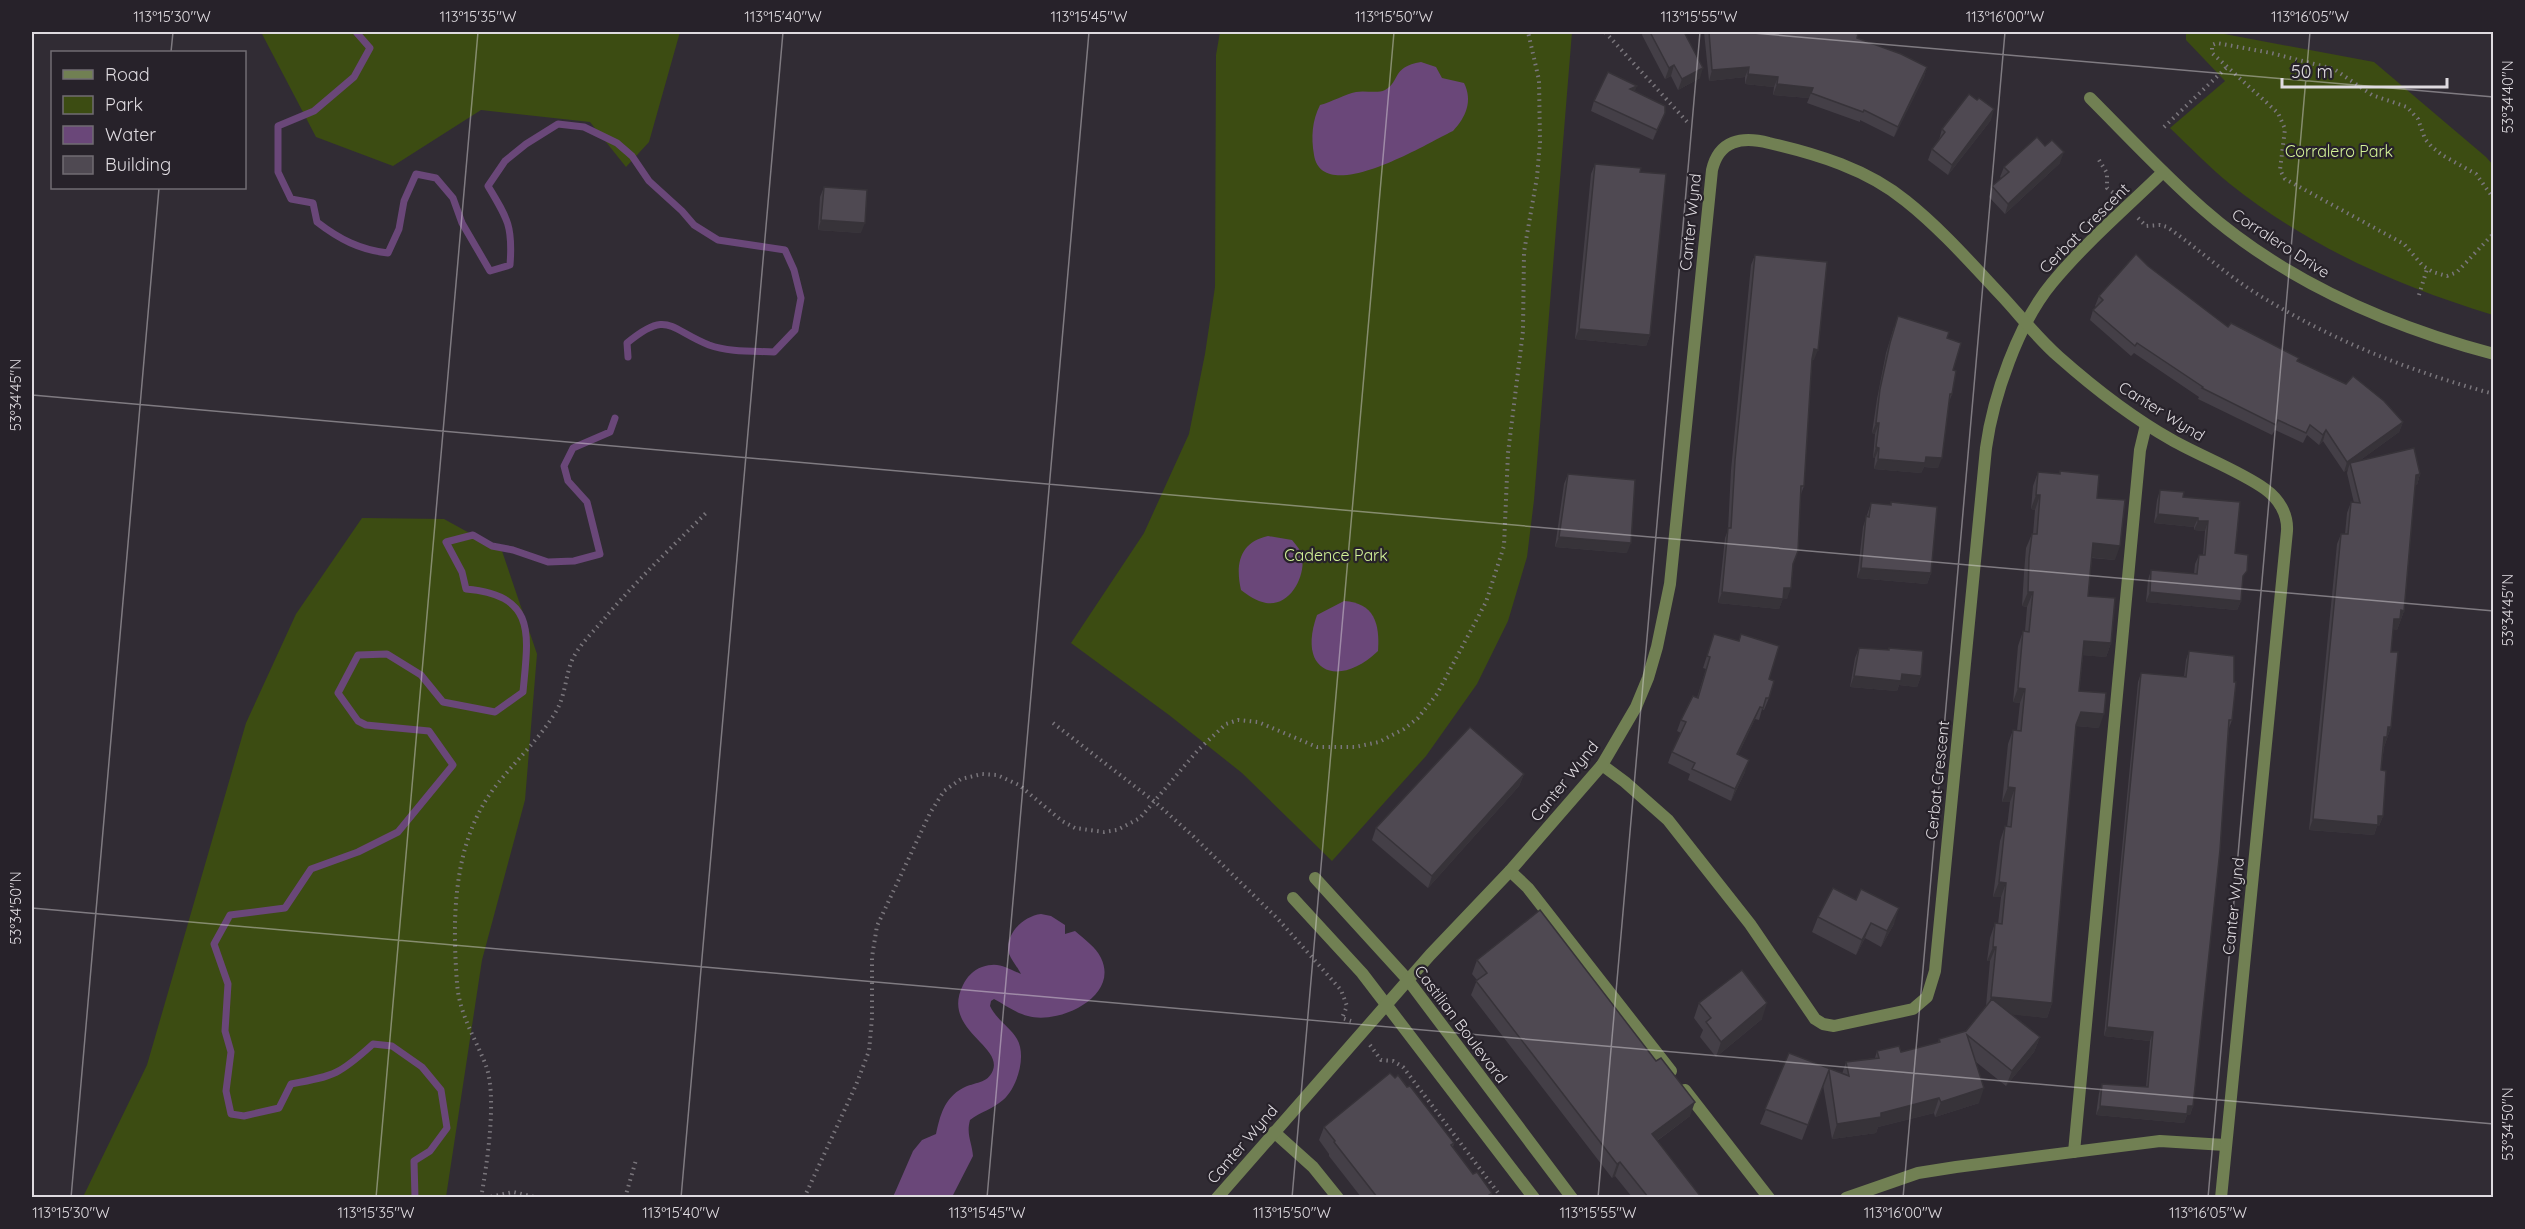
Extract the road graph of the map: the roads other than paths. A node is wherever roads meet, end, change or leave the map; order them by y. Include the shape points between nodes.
1 (2090, 98) dead end
2 (2163, 172) junction
3 (2027, 323) junction
4 (2493, 354) edge
5 (2146, 425) junction
6 (1602, 765) junction
7 (1510, 871) junction
8 (1315, 878) dead end
9 (1293, 898) dead end
10 (1408, 980) junction
11 (1388, 1005) junction
12 (1274, 1132) junction
13 (2225, 1145) junction
14 (2074, 1152) junction
15 (1216, 1197) edge
16 (1338, 1197) edge
17 (1534, 1197) edge
18 (1572, 1197) edge
19 (1769, 1197) edge
20 (1846, 1197) edge
21 (2221, 1197) edge

1 - 2 street, Corralero Drive
2 - 3 street, Cerbat Crescent via 2051,283
2 - 4 street, Corralero Drive via 2251,246 2330,294 2424,334
3 - 5 street, Canter Wynd via 2081,376
3 - 6 street, Canter Wynd via 1930,223 1882,185 1834,161 1783,146 1737,141 1717,153 1712,170 1664,616 1636,707
3 - 6 street, Cerbat Crescent via 2002,381 1989,425 1935,971 1927,997 1913,1009 1848,1025 1822,1024 1668,820
5 - 13 street, Canter Wynd via 2264,488 2284,510 2288,523
5 - 14 street via 2140,450
6 - 7 street, Canter Wynd
7 - 10 street, Canter Wynd
7 - 19 street via 1528,888
8 - 10 street, Castilian Boulevard
9 - 11 street
10 - 11 street, Canter Wynd
10 - 18 street, Castilian Boulevard
11 - 12 street, Canter Wynd
11 - 17 street
12 - 15 street, Canter Wynd
12 - 16 street via 1313,1167
13 - 14 street via 2160,1141
13 - 21 street, Canter Wynd
14 - 20 street via 1918,1173

